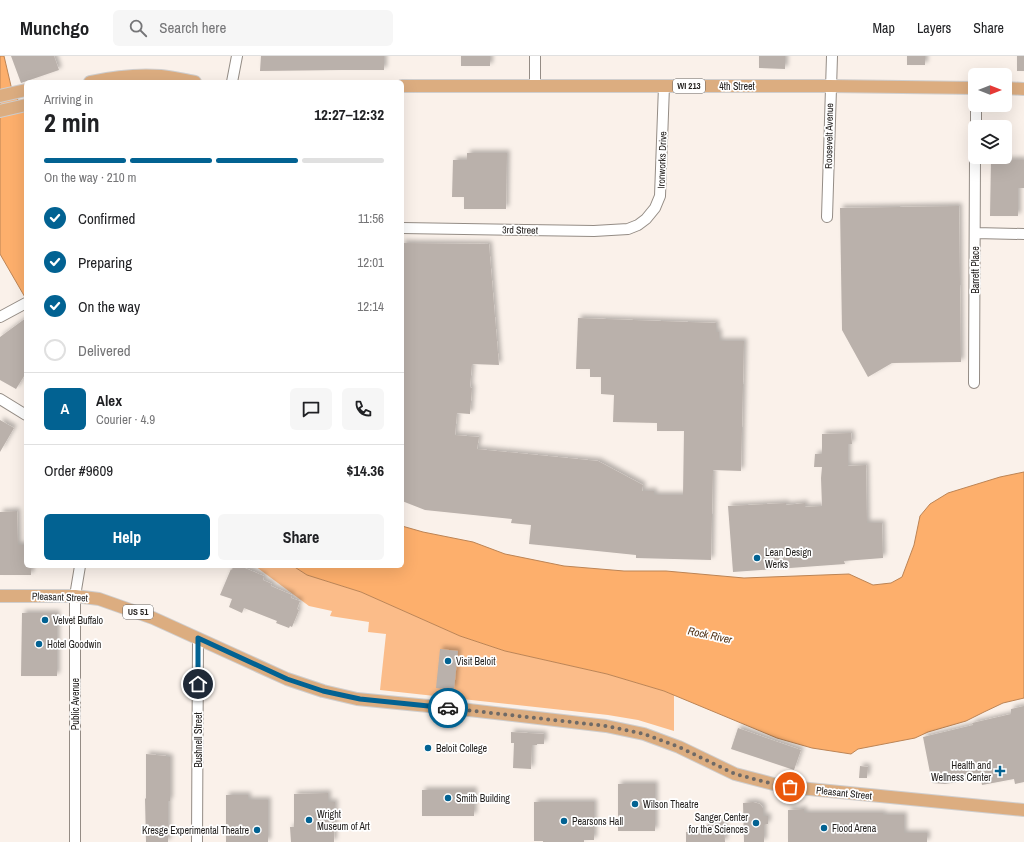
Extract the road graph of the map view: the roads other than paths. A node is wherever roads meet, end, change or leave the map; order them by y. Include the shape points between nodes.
1 (237, 56) edge
2 (535, 56) edge
3 (832, 56) edge
4 (98, 80) edge
5 (183, 80) edge
6 (232, 80) edge
7 (404, 86) edge
8 (535, 86) junction
9 (664, 86) junction
10 (830, 86) junction
11 (968, 88) edge
12 (1012, 88) edge
13 (1024, 89) edge
14 (24, 90) edge
15 (0, 96) edge
16 (24, 105) edge
17 (0, 111) edge
18 (975, 164) edge
19 (827, 217) dead end
20 (638, 225) joint
21 (404, 228) edge
22 (975, 233) junction
23 (1024, 234) edge
24 (24, 304) edge
25 (0, 317) edge
26 (974, 383) dead end
27 (0, 399) edge
28 (24, 414) edge
29 (80, 568) edge
30 (0, 596) edge
31 (75, 596) junction
32 (198, 638) junction
33 (1024, 810) edge
34 (75, 842) edge
35 (197, 842) edge

1 - 6 street
2 - 8 street
3 - 10 street, Roosevelt Avenue
4 - 5 main road via 141,75
7 - 8 main road, 4th Street / WI 213
8 - 9 main road, 4th Street / WI 213
9 - 10 main road, 4th Street / WI 213
9 - 20 street, Ironworks Drive via 660,196 655,208
10 - 11 main road, 4th Street / WI 213
10 - 19 street, Roosevelt Avenue
12 - 13 main road
14 - 15 main road
16 - 17 main road
18 - 22 street, Barrett Place
20 - 21 street, 3rd Street via 628,229 594,231
22 - 23 street
22 - 26 street, Barrett Place
24 - 25 street
27 - 28 street
29 - 31 street, Public Avenue
30 - 31 main road, Pleasant Street / US 51
31 - 32 main road, Pleasant Street / US 51 via 99,599 120,606
31 - 34 street, Public Avenue
32 - 33 main road, Pleasant Street / US 51 via 287,679 358,699 606,726 644,734 679,747 735,774 781,786
32 - 35 street, Bushnell Street

